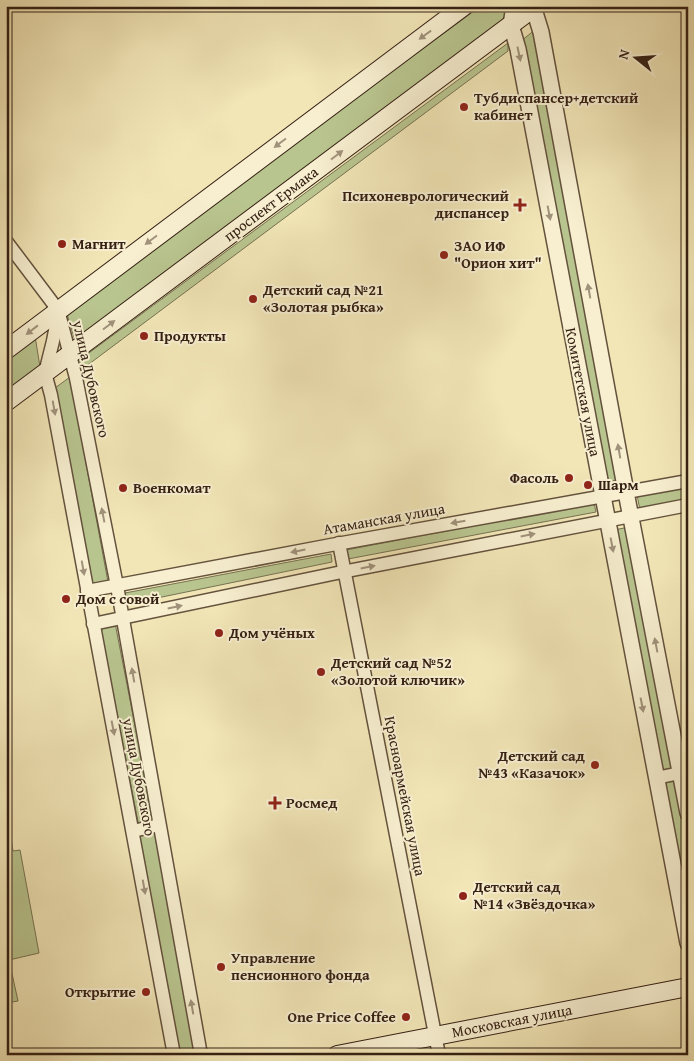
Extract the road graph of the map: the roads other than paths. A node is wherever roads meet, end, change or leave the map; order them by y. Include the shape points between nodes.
1 (464, 6) edge
2 (514, 6) edge
3 (535, 7) edge
4 (512, 25) junction
5 (6, 241) edge
6 (58, 310) junction
7 (6, 350) edge
8 (70, 354) junction
9 (45, 373) junction
10 (6, 402) edge
11 (688, 481) edge
12 (626, 492) junction
13 (603, 496) junction
14 (688, 505) edge
15 (631, 515) junction
16 (607, 520) junction
17 (339, 543) junction
18 (345, 571) junction
19 (117, 586) junction
20 (87, 591) junction
21 (123, 618) junction
22 (93, 624) junction
23 (680, 773) junction
24 (656, 778) junction
25 (688, 813) edge
26 (159, 825) junction
27 (133, 831) junction
28 (688, 943) edge
29 (688, 987) edge
30 (688, 993) edge
31 (437, 1044) edge
32 (174, 1055) edge
33 (201, 1055) edge
34 (337, 1055) edge
35 (368, 1055) edge

1 -> 6 main road
2 - 4 street, Комитетская улица
3 - 4 main road, проспект Ермака
12 -> 3 street, Комитетская улица
8 -> 4 main road, проспект Ермака
4 -> 13 street, Комитетская улица
5 - 6 street
6 -> 7 main road
6 - 8 street, улица Дубовского
6 - 9 street, улица Дубовского
8 - 9 main road, проспект Ермака
19 -> 8 street, улица Дубовского
9 - 10 main road, проспект Ермака
9 -> 20 street, улица Дубовского
11 - 12 street, Атаманская улица
12 - 13 street, Атаманская улица
12 - 15 street, Комитетская улица
13 - 16 street, Комитетская улица
13 -> 17 street, Атаманская улица
14 - 15 street
15 - 16 street
23 -> 15 street, Комитетская улица
18 -> 16 street
16 -> 24 street, Комитетская улица
17 - 18 street, Красноармейская улица
17 -> 19 street, Атаманская улица
21 -> 18 street
18 - 31 street, Красноармейская улица
19 - 20 street, Атаманская улица
19 - 21 street, улица Дубовского
20 - 22 street, улица Дубовского
21 - 22 street
26 -> 21 street, улица Дубовского
22 -> 27 street, улица Дубовского
23 - 24 street
23 - 25 street, Комитетская улица
24 - 28 street, Комитетская улица
26 - 27 street
33 -> 26 street, улица Дубовского
27 -> 32 street, улица Дубовского
29 - 31 main road, Московская улица
30 - 31 main road, Московская улица
31 - 34 main road, Московская улица
31 - 35 main road, Московская улица

